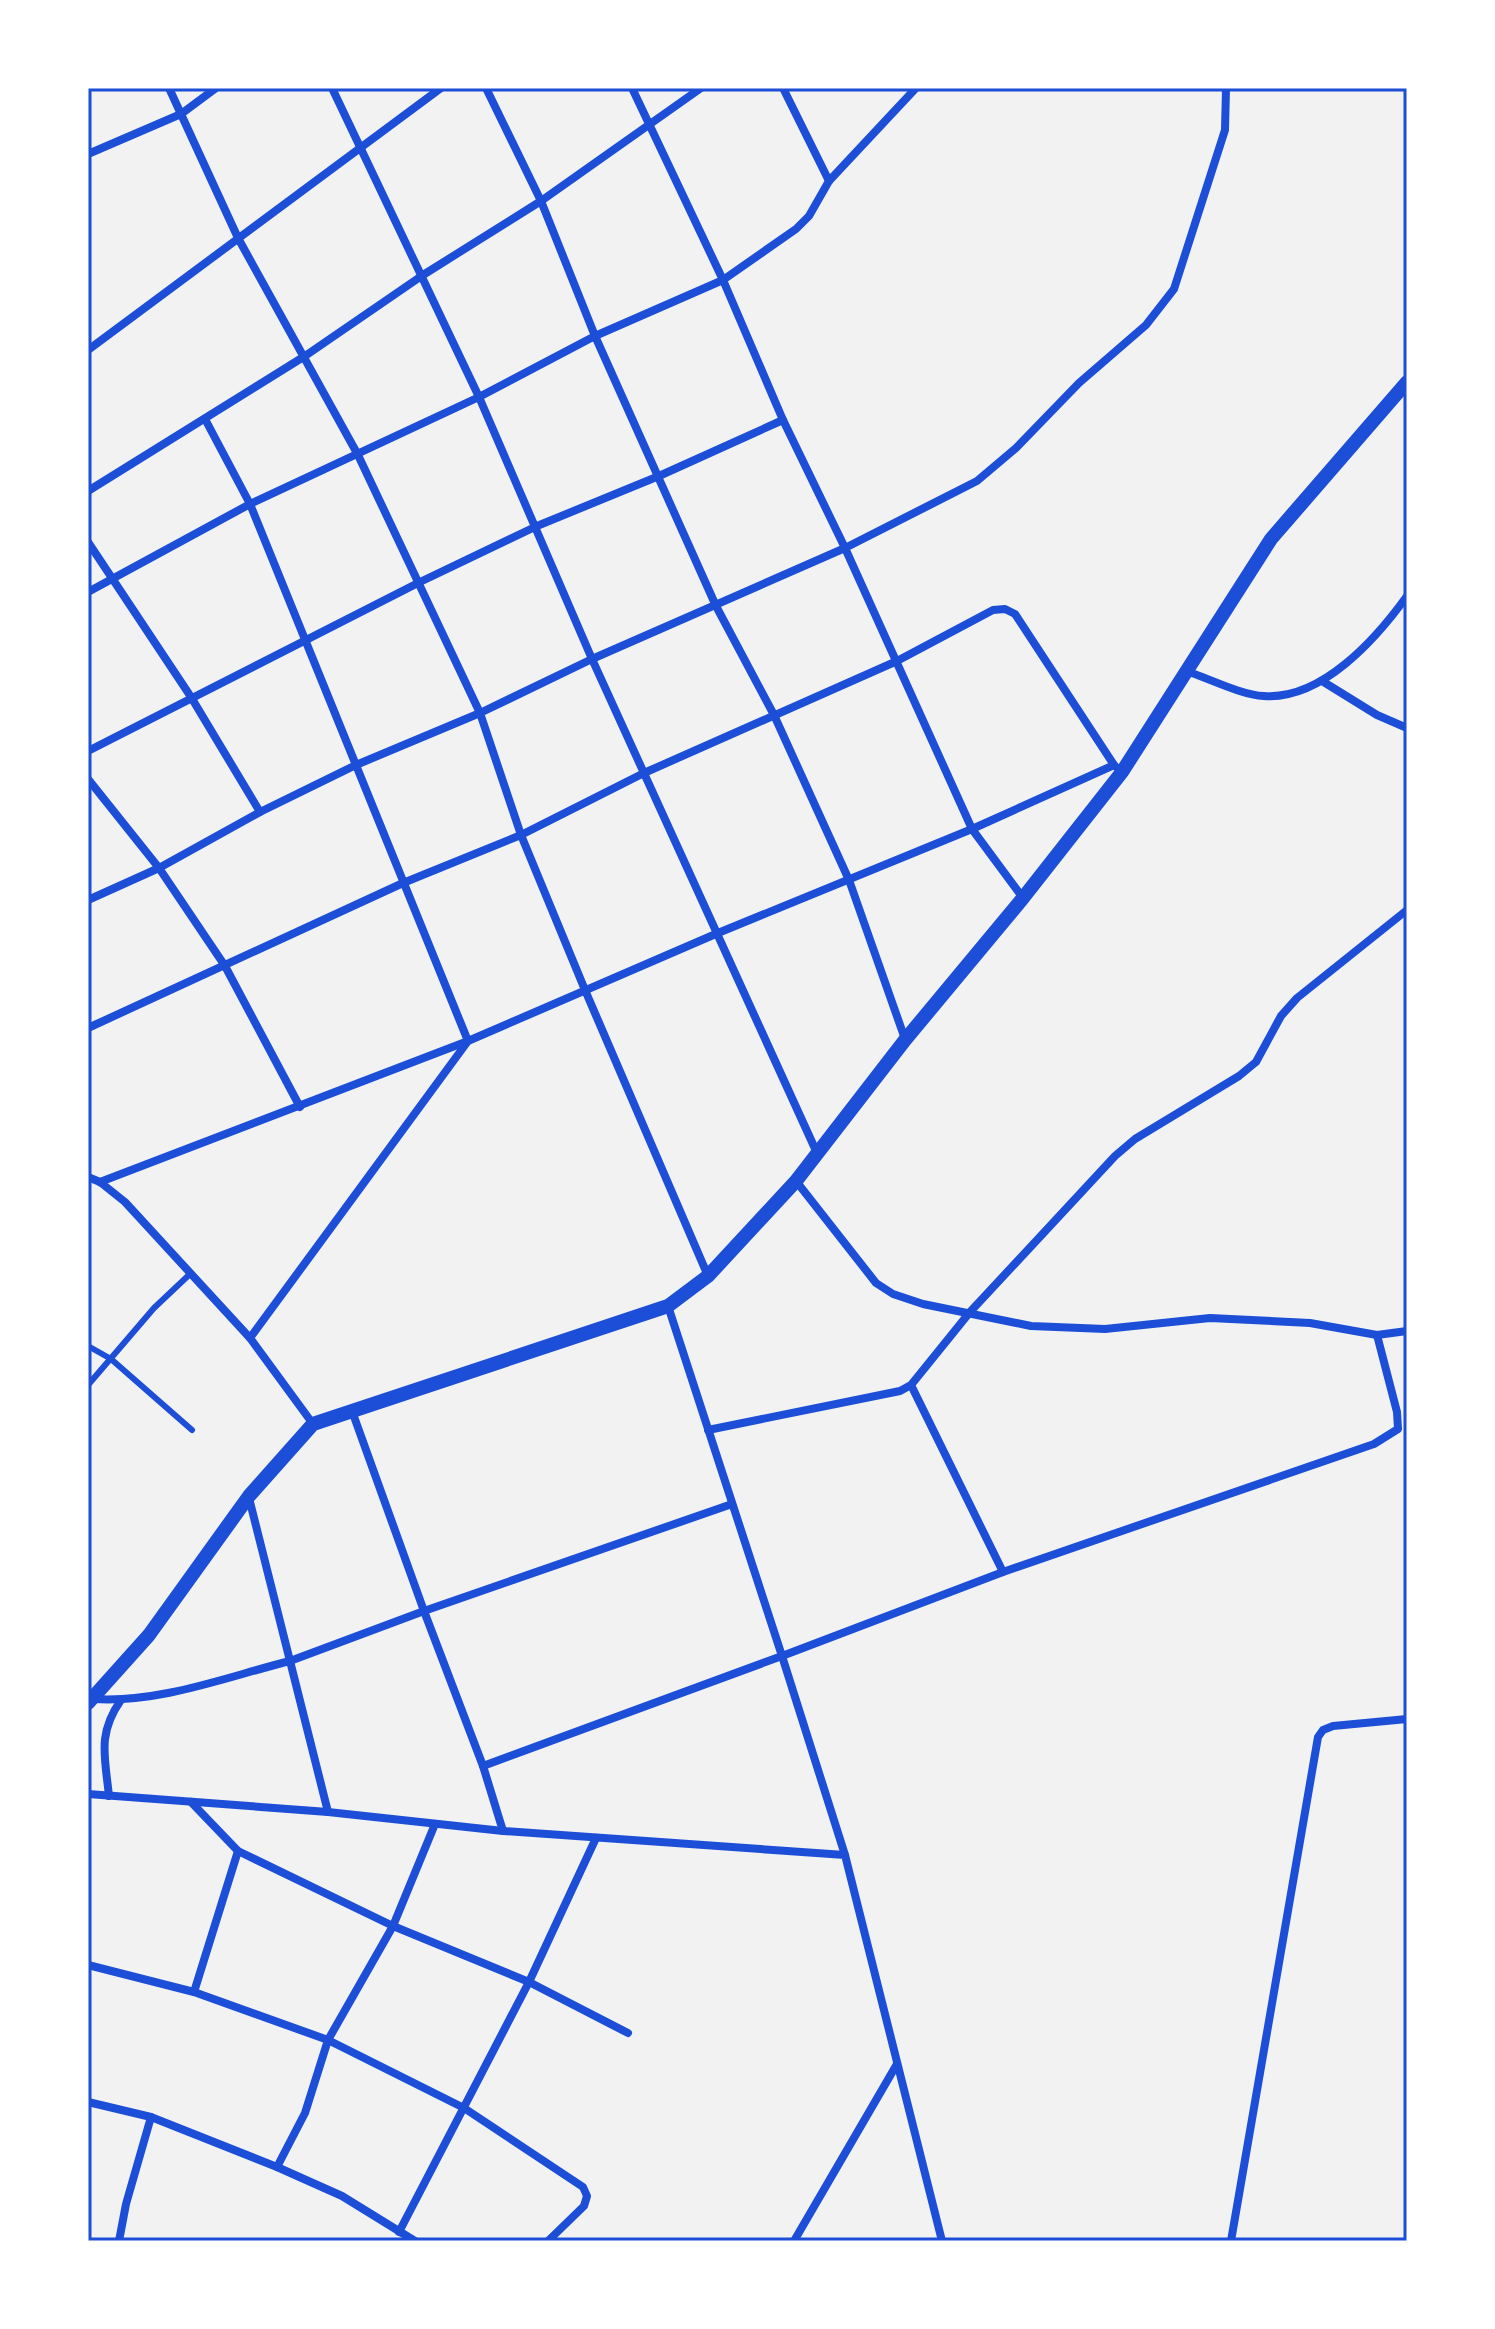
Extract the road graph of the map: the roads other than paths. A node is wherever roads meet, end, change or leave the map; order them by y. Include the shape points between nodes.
1 (169, 88) edge
2 (216, 88) edge
3 (332, 88) edge
4 (441, 88) edge
5 (486, 88) edge
6 (632, 88) edge
7 (701, 88) edge
8 (783, 88) edge
9 (916, 88) edge
10 (1226, 88) edge
11 (181, 114) junction
12 (649, 126) junction
13 (360, 149) junction
14 (88, 154) edge
15 (829, 181) junction
16 (541, 201) junction
17 (238, 238) junction
18 (423, 275) junction
19 (723, 280) junction
20 (595, 336) junction
21 (88, 350) edge
22 (305, 356) junction
23 (1407, 382) edge
24 (479, 397) junction
25 (205, 419) junction
26 (783, 420) junction
27 (358, 455) junction
28 (659, 476) junction
29 (88, 491) edge
30 (250, 504) junction
31 (537, 526) junction
32 (88, 542) edge
33 (845, 548) junction
34 (111, 578) junction
35 (420, 582) junction
36 (88, 592) edge
37 (1407, 596) edge
38 (716, 606) junction
39 (307, 640) junction
40 (592, 659) junction
41 (897, 661) junction
42 (1186, 671) junction
43 (1322, 681) junction
44 (191, 697) junction
45 (480, 713) junction
46 (774, 715) junction
47 (1407, 728) edge
48 (88, 751) edge
49 (356, 765) junction
50 (1118, 768) junction
51 (644, 773) junction
52 (88, 779) edge
53 (260, 812) junction
54 (972, 829) junction
55 (521, 835) junction
56 (159, 868) junction
57 (849, 880) junction
58 (403, 883) junction
59 (1023, 898) junction
60 (88, 900) edge
61 (1407, 910) edge
62 (718, 933) junction
63 (225, 966) junction
64 (585, 990) junction
65 (88, 1028) edge
66 (905, 1040) junction
67 (468, 1041) junction
68 (300, 1107) junction
69 (817, 1154) junction
70 (88, 1177) edge
71 (796, 1181) junction
72 (100, 1182) junction
73 (190, 1274) junction
74 (708, 1276) junction
75 (668, 1306) junction
76 (970, 1312) junction
77 (1407, 1331) edge
78 (1377, 1335) junction
79 (250, 1338) junction
80 (88, 1346) edge
81 (111, 1359) junction
82 (88, 1385) edge
83 (911, 1385) junction
84 (352, 1411) junction
85 (313, 1424) junction
86 (192, 1430) dead end
87 (708, 1430) junction
88 (249, 1496) junction
89 (732, 1504) junction
90 (1003, 1572) junction
91 (424, 1611) junction
92 (782, 1656) junction
93 (290, 1661) junction
94 (121, 1700) junction
95 (91, 1701) edge
96 (1407, 1719) edge
97 (483, 1766) junction
98 (88, 1794) edge
99 (109, 1796) junction
100 (191, 1801) junction
101 (328, 1812) junction
102 (435, 1824) junction
103 (503, 1831) junction
104 (596, 1838) junction
105 (238, 1851) junction
106 (845, 1855) junction
107 (393, 1926) junction
108 (88, 1965) edge
109 (529, 1982) junction
110 (194, 1992) junction
111 (628, 2033) dead end
112 (328, 2040) junction
113 (897, 2064) junction
114 (88, 2102) edge
115 (464, 2108) junction
116 (151, 2117) junction
117 (277, 2167) junction
118 (399, 2232) junction
119 (119, 2241) edge
120 (415, 2241) edge
121 (548, 2241) edge
122 (794, 2241) edge
123 (942, 2241) edge
124 (1231, 2241) edge

1 - 11 street
2 - 11 street
3 - 13 street
4 - 13 street
5 - 16 street
6 - 12 street
7 - 12 street
8 - 15 street
9 - 15 street
10 - 33 street via 1225,130 1174,289 1146,325 977,481
11 - 14 street
11 - 17 street
12 - 16 street
12 - 19 street
13 - 17 street
13 - 18 street
15 - 19 street via 796,229
16 - 18 street
16 - 20 street
17 - 21 street
17 - 22 street
18 - 22 street
18 - 24 street
19 - 20 street
19 - 26 street
20 - 24 street
20 - 28 street
22 - 25 street
22 - 27 street
23 - 42 street via 1271,539
24 - 27 street
24 - 31 street
25 - 29 street
25 - 30 street
26 - 28 street
26 - 33 street
27 - 30 street
27 - 35 street
28 - 31 street
28 - 38 street
30 - 34 street
30 - 39 street
31 - 35 street
31 - 40 street
32 - 34 street
33 - 38 street
33 - 41 street
34 - 36 street
34 - 44 street
35 - 39 street
35 - 45 street
37 - 43 street via 1354,656
38 - 40 street
38 - 46 street
39 - 44 street
39 - 49 street
40 - 45 street
40 - 51 street
41 - 46 street
41 - 50 street via 993,610 1005,609 1015,614
41 - 54 street
42 - 43 street via 1262,697
42 - 50 street
43 - 47 street
44 - 48 street
44 - 53 street
45 - 49 street
45 - 55 street
46 - 51 street
46 - 57 street
49 - 53 street
49 - 58 street
50 - 54 street
50 - 59 street
51 - 55 street
51 - 62 street
52 - 56 street
53 - 56 street
54 - 57 street
54 - 59 street
55 - 58 street
55 - 64 street
56 - 60 street
56 - 63 street
57 - 62 street
57 - 66 street
58 - 63 street
58 - 67 street
59 - 66 street
61 - 76 street via 1297,998 1256,1062 1115,1156
62 - 64 street
62 - 69 street
63 - 65 street
63 - 68 street
64 - 67 street
64 - 74 street
66 - 69 street
67 - 68 street
67 - 79 street
68 - 72 street
69 - 71 street
70 - 72 street
71 - 74 street
71 - 76 street via 876,1283 923,1304
72 - 73 street
73 - 79 street
73 - 81 lane
74 - 75 street
75 - 84 street
75 - 87 street
76 - 78 street via 1031,1326 1105,1329 1210,1318 1310,1323
76 - 83 street
77 - 78 street
78 - 90 street via 1398,1429 1374,1444
79 - 85 street
80 - 81 lane
81 - 82 lane
81 - 86 lane
83 - 87 street
83 - 90 street
84 - 85 street
84 - 91 street
85 - 88 street
87 - 89 street
88 - 93 street
88 - 95 street via 149,1635
89 - 91 street
89 - 92 street
90 - 92 street
91 - 93 street
91 - 97 street
92 - 97 street
92 - 106 street
93 - 94 street
93 - 101 street
94 - 95 street
94 - 99 street via 106,1725
96 - 124 street via 1333,1726 1318,1737
97 - 103 street
98 - 99 street
99 - 100 street
100 - 101 street
100 - 105 street
101 - 102 street
102 - 103 street
102 - 107 street
103 - 104 street
104 - 106 street
104 - 109 street
105 - 107 street
105 - 110 street
106 - 113 street
107 - 109 street
107 - 112 street
108 - 110 street
109 - 111 street
109 - 115 street
110 - 112 street
112 - 115 street
112 - 117 street via 305,2113
113 - 122 street
113 - 123 street
114 - 116 street
115 - 118 street
115 - 121 street via 583,2187 584,2206
116 - 117 street
116 - 119 street
117 - 118 street via 342,2196
118 - 120 street

